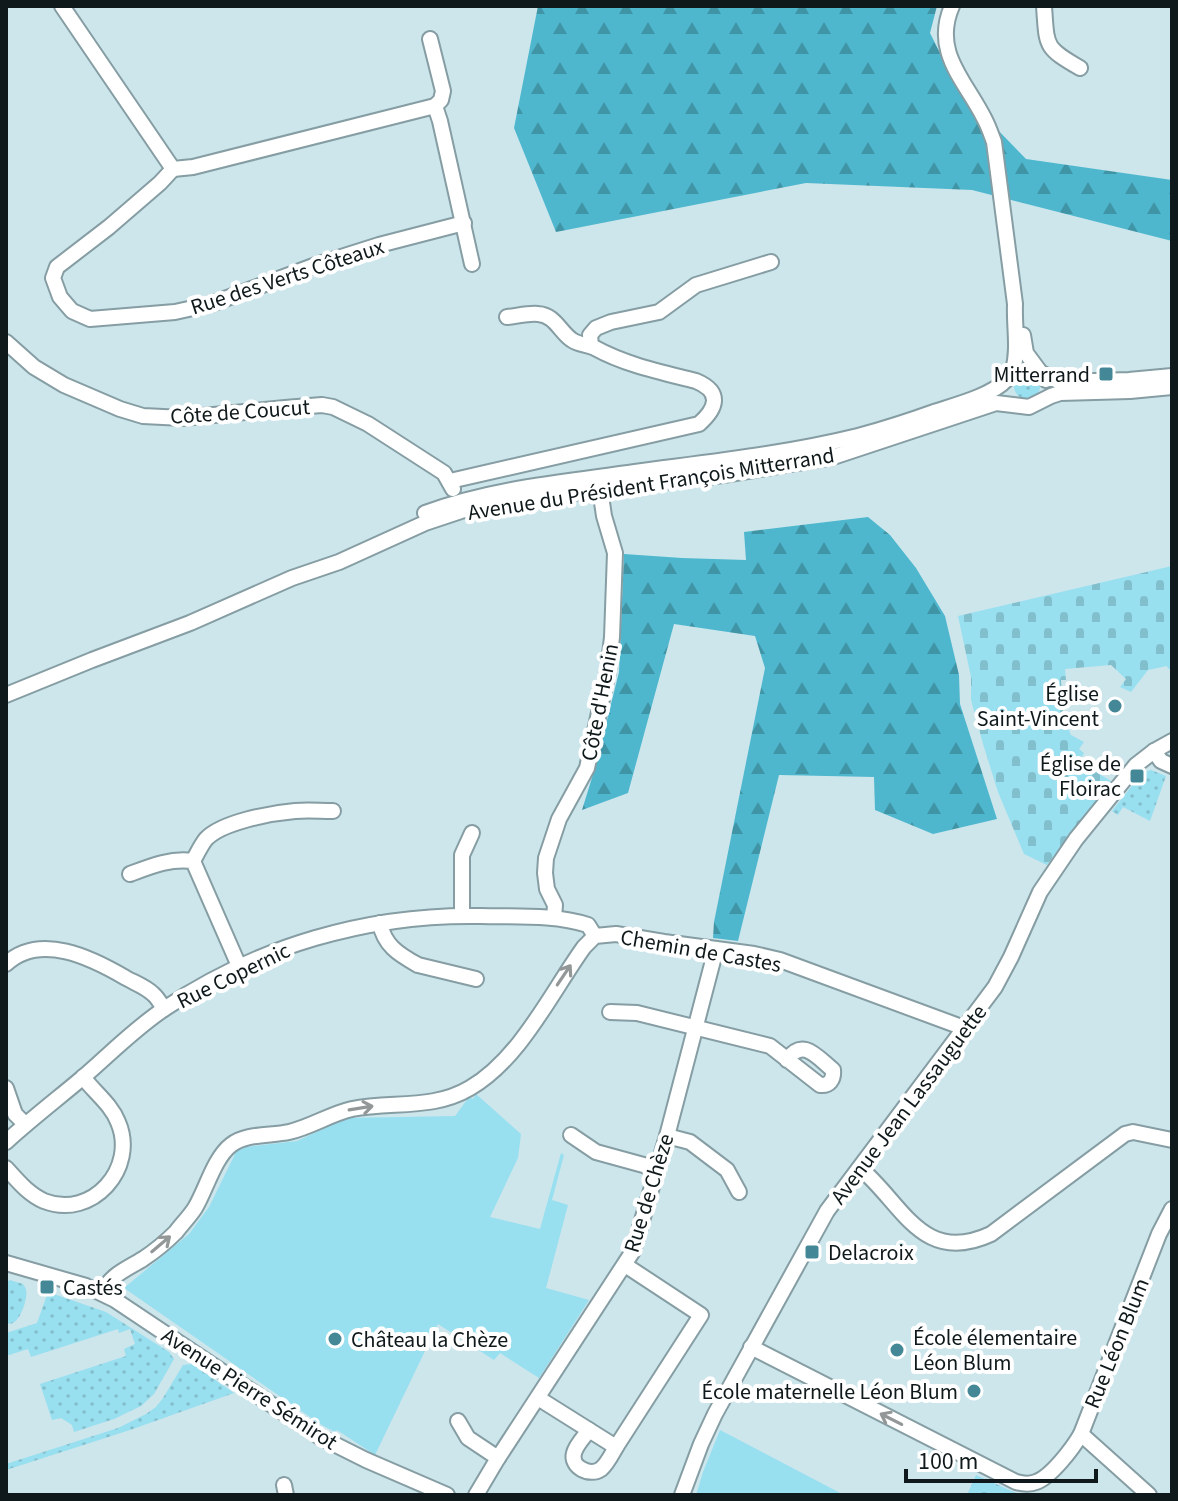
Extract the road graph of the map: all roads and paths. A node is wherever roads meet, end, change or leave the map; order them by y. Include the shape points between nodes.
1 (62, 6) edge
2 (952, 6) edge
3 (1044, 6) edge
4 (430, 39) dead end
5 (1080, 68) dead end
6 (435, 106) junction
7 (173, 169) junction
8 (464, 223) junction
9 (771, 262) dead end
10 (472, 264) dead end
11 (1015, 304) junction
12 (507, 317) dead end
13 (6, 342) edge
14 (591, 346) junction
15 (1041, 372) junction
16 (1009, 375) junction
17 (1172, 376) edge
18 (1172, 387) edge
19 (1041, 401) junction
20 (1015, 404) junction
21 (450, 481) junction
22 (599, 484) junction
23 (459, 506) junction
24 (6, 695) edge
25 (1172, 741) edge
26 (1154, 751) junction
27 (1172, 766) edge
28 (333, 811) dead end
29 (472, 833) dead end
30 (193, 861) junction
31 (130, 874) dead end
32 (462, 916) junction
33 (554, 918) junction
34 (380, 923) junction
35 (595, 936) junction
36 (716, 949) junction
37 (6, 964) edge
38 (239, 966) junction
39 (476, 979) dead end
40 (164, 1009) junction
41 (610, 1012) dead end
42 (696, 1027) junction
43 (964, 1031) junction
44 (787, 1060) dead end
45 (83, 1077) junction
46 (6, 1088) edge
47 (25, 1124) junction
48 (571, 1135) dead end
49 (667, 1136) junction
50 (1172, 1140) edge
51 (6, 1142) edge
52 (6, 1168) edge
53 (860, 1168) junction
54 (658, 1169) junction
55 (739, 1192) dead end
56 (1172, 1209) edge
57 (7, 1264) edge
58 (625, 1265) junction
59 (102, 1293) junction
60 (751, 1347) junction
61 (538, 1398) junction
62 (458, 1421) dead end
63 (589, 1430) junction
64 (1081, 1434) junction
65 (616, 1447) junction
66 (498, 1458) junction
67 (447, 1495) edge
68 (476, 1495) edge
69 (682, 1495) edge
70 (1149, 1495) edge

1 - 7 street
2 - 11 street via 947,49 994,142
3 - 5 street via 1048,44
4 - 6 street via 443,91
6 - 7 street
6 - 8 street
7 - 8 street, Rue des Verts Côteaux via 57,267 53,278 72,311 90,319 211,304 316,265
8 - 10 street
9 - 14 street via 696,285 659,312 596,328
11 - 15 street via 1026,353
11 - 16 street via 1017,352
12 - 14 street via 541,313 572,340
13 - 21 street, Côte de Coucut via 64,385 143,416 333,407
14 - 21 street via 624,362 707,385 713,394 710,415 699,424
15 - 16 street via 1029,365
15 - 17 street via 1060,382
15 - 19 street via 1047,388
16 - 20 street via 1006,393
16 - 22 street, Avenue du Président François Mitterrand via 991,391 854,437
18 - 19 street via 1060,393
19 - 20 street via 1029,407
20 - 22 street, Avenue du Président François Mitterrand via 996,403 833,457 723,475
21 - 23 street
22 - 23 street, Avenue du Président François Mitterrand
22 - 33 street, Côte d'Henin via 615,553 612,637 587,768 559,819 546,858
23 - 24 street, Avenue du Président François Mitterrand via 422,514 190,623
25 - 26 street, Avenue Jean Lassauguette
26 - 27 street
26 - 43 street, Avenue Jean Lassauguette via 1131,770 1050,876 1002,975
28 - 30 street via 259,817 215,832
29 - 32 street via 462,855
30 - 31 street via 157,863
30 - 38 street
32 - 33 street, Rue Copernic
32 - 34 street, Rue Copernic
33 - 35 street, Rue Copernic via 588,925
34 - 38 street, Rue Copernic via 302,941
34 - 39 street via 387,943 409,960
35 - 36 street, Chemin de Castes via 616,934
59 -> 35 street, Chemin de Castes via 115,1275 177,1230 235,1142 289,1132 347,1110 447,1099 490,1074
36 - 42 street, Rue de Chèze
36 - 43 street, Chemin de Castes via 780,960
37 - 40 street via 39,949 86,957 154,994
38 - 40 street, Rue Copernic
40 - 45 street, Rue Copernic
41 - 42 street
42 - 44 street via 770,1046
42 - 49 street, Rue de Chèze
43 - 53 street, Avenue Jean Lassauguette
45 - 47 street, Rue Copernic
45 - 52 street via 119,1123 121,1158 108,1184 95,1198 61,1205 29,1193
46 - 47 street via 15,1114
47 - 51 street, Rue Copernic
48 - 54 street via 596,1152
49 - 54 street, Rue de Chèze
49 - 55 street via 690,1142 727,1170
50 - 53 street via 1125,1134 991,1234 962,1244 921,1233
53 - 60 street, Avenue Jean Lassauguette via 827,1211
54 - 58 street, Rue de Chèze
56 - 64 street, Rue Léon Blum
57 - 59 street, Avenue Pierre Sémirot
58 - 61 street, Rue de Chèze
58 - 65 street via 701,1315
59 - 67 street, Avenue Pierre Sémirot via 320,1437
64 -> 60 street, Rue Léon Blum via 1044,1477 1030,1484 1016,1482
60 - 69 street, Avenue Jean Lassauguette via 701,1444
61 - 63 street
61 - 66 street, Rue de Chèze
62 - 66 street via 468,1438
63 - 65 street
63 - 65 street via 574,1452 578,1467 596,1472
64 - 70 street, Rue Léon Blum
66 - 68 street, Rue de Chèze

